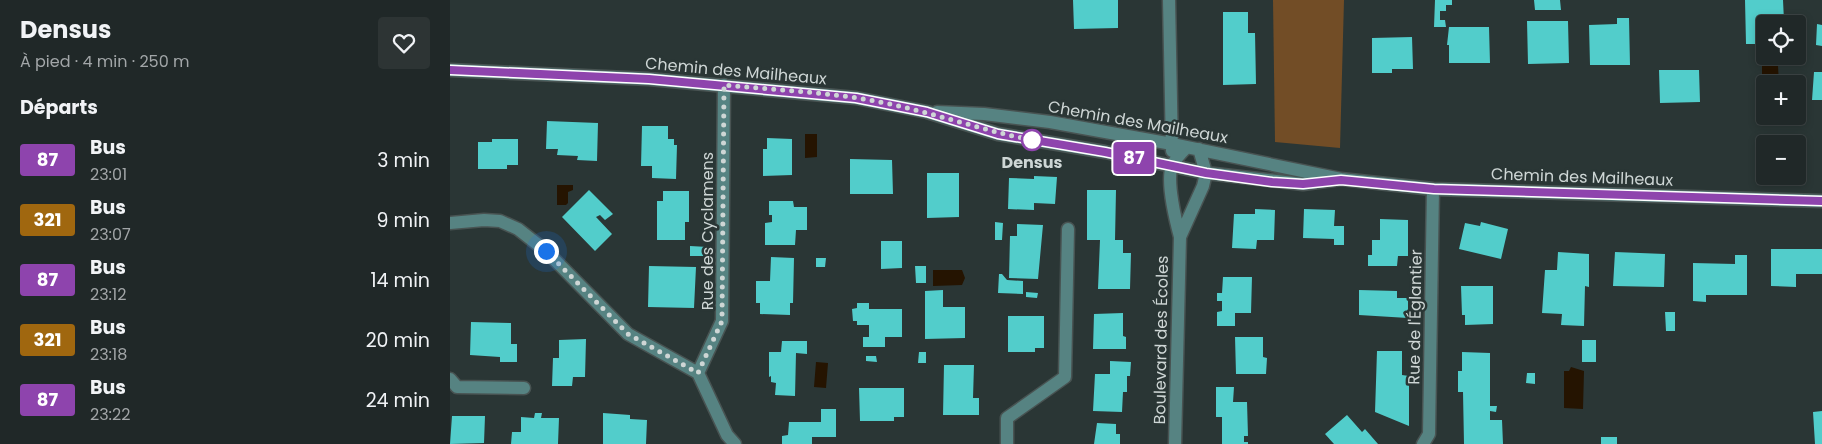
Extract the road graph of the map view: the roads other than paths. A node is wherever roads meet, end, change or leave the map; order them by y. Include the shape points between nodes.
1 (1169, 0) edge
2 (450, 70) edge
3 (724, 85) junction
4 (927, 112) junction
5 (1172, 144) junction
6 (1193, 148) junction
7 (1172, 166) junction
8 (1206, 173) junction
9 (1341, 180) junction
10 (1434, 189) junction
11 (1822, 201) edge
12 (450, 223) edge
13 (1068, 229) dead end
14 (1180, 237) junction
15 (698, 373) junction
16 (450, 379) edge
17 (524, 388) dead end
18 (736, 444) edge
19 (1007, 444) edge
20 (1175, 444) edge
21 (1422, 444) edge

1 - 5 street, Boulevard des Écoles
2 - 3 street, Chemin des Mailheaux
3 - 4 street, Chemin des Mailheaux via 856,98
3 - 15 street, Rue des Cyclamens via 722,321
4 - 5 street, Chemin des Mailheaux via 1050,122
4 - 7 street, Chemin des Mailheaux via 998,134
5 - 6 street, Chemin des Mailheaux
5 - 7 street, Boulevard des Écoles
6 - 7 street
6 - 8 street
6 - 9 street, Chemin des Mailheaux
7 - 8 street, Chemin des Mailheaux
7 - 14 street, Boulevard des Écoles via 1173,211
8 - 9 street, Chemin des Mailheaux via 1303,184
8 - 14 street, Boulevard des Écoles
9 - 10 street, Chemin des Mailheaux
10 - 11 street, Chemin des Mailheaux
10 - 21 street, Rue de l'Églantier via 1429,434
12 - 15 street via 500,221 518,229 546,251 628,334
13 - 19 street via 1065,377 1007,418
14 - 20 street, Boulevard des Écoles
15 - 18 street via 727,435
16 - 17 street via 457,387

